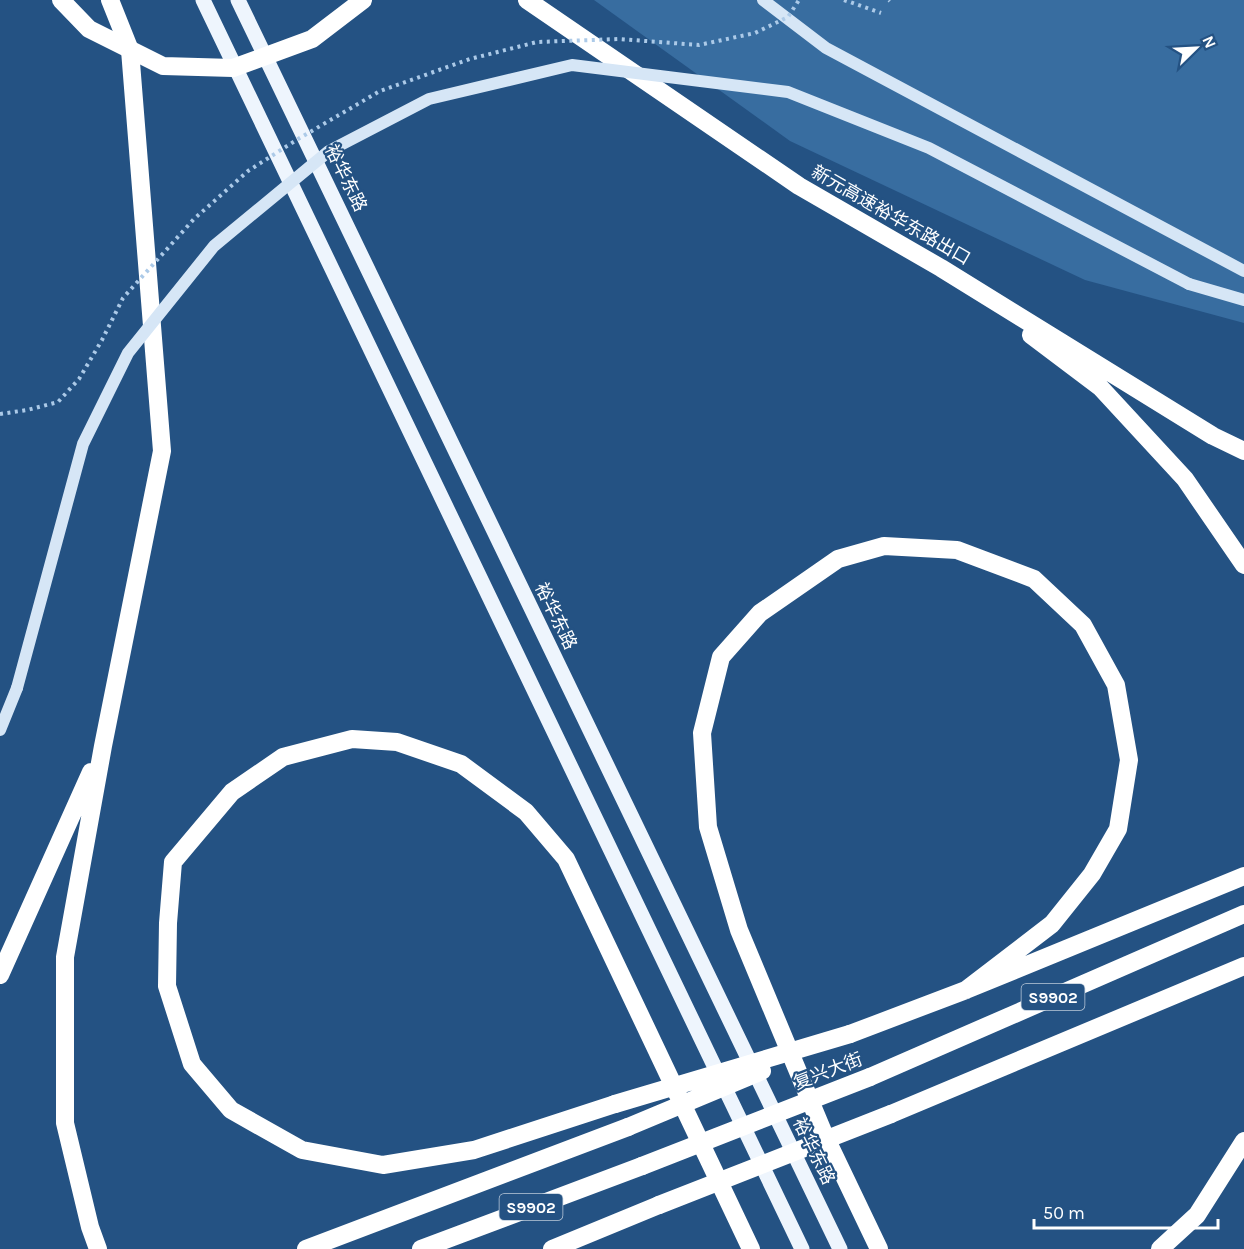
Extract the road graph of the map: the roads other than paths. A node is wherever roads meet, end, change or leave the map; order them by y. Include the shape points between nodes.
1 (61, 0) edge
2 (110, 0) edge
3 (203, 0) edge
4 (238, 0) edge
5 (363, 0) edge
6 (527, 0) edge
7 (763, 0) edge
8 (941, 268) junction
9 (1244, 271) edge
10 (1244, 300) edge
11 (1244, 451) edge
12 (1244, 565) edge
13 (0, 730) edge
14 (103, 746) junction
15 (1243, 876) edge
16 (1240, 916) edge
17 (1237, 969) edge
18 (0, 975) edge
19 (966, 990) junction
20 (850, 1034) junction
21 (1244, 1141) edge
22 (98, 1249) edge
23 (306, 1249) edge
24 (421, 1249) edge
25 (552, 1249) edge
26 (751, 1249) edge
27 (802, 1249) edge
28 (840, 1249) edge
29 (879, 1249) edge
30 (1160, 1249) edge

1 - 5 highway, bridge via 89,29 163,66 233,68 312,39
2 - 14 highway via 130,50 162,451
3 - 27 main road
4 - 28 main road, 裕华东路
6 - 8 highway, 新元高速裕华东路出口 via 799,186
7 - 9 main road via 826,48
8 - 11 highway, 新元高速裕华东路出口 via 1213,436
8 - 12 highway via 1100,387 1185,479
10 - 13 main road, bridge via 1189,284 929,148 788,92 572,65 429,99 329,151 214,246 128,353 83,444 17,688
14 - 18 highway
14 - 22 highway via 65,957 65,1123
15 - 19 highway
16 - 24 highway, 复兴大街 / S9902, bridge via 870,1077
17 - 25 highway, S9902, bridge via 891,1114
19 - 20 highway
19 - 29 highway via 1052,924 1092,874 1118,829 1129,760 1116,685 1083,625 1034,579 957,550 884,546 838,559 760,613 722,657 702,733 708,827 739,930 824,1134
20 - 23 highway, bridge via 628,1127
20 - 26 highway, bridge via 615,1104 474,1150 383,1166 302,1150 231,1110 192,1064 167,986 173,862 232,792 283,757 352,738 397,742 461,764 526,812 566,859
21 - 30 highway via 1197,1215

